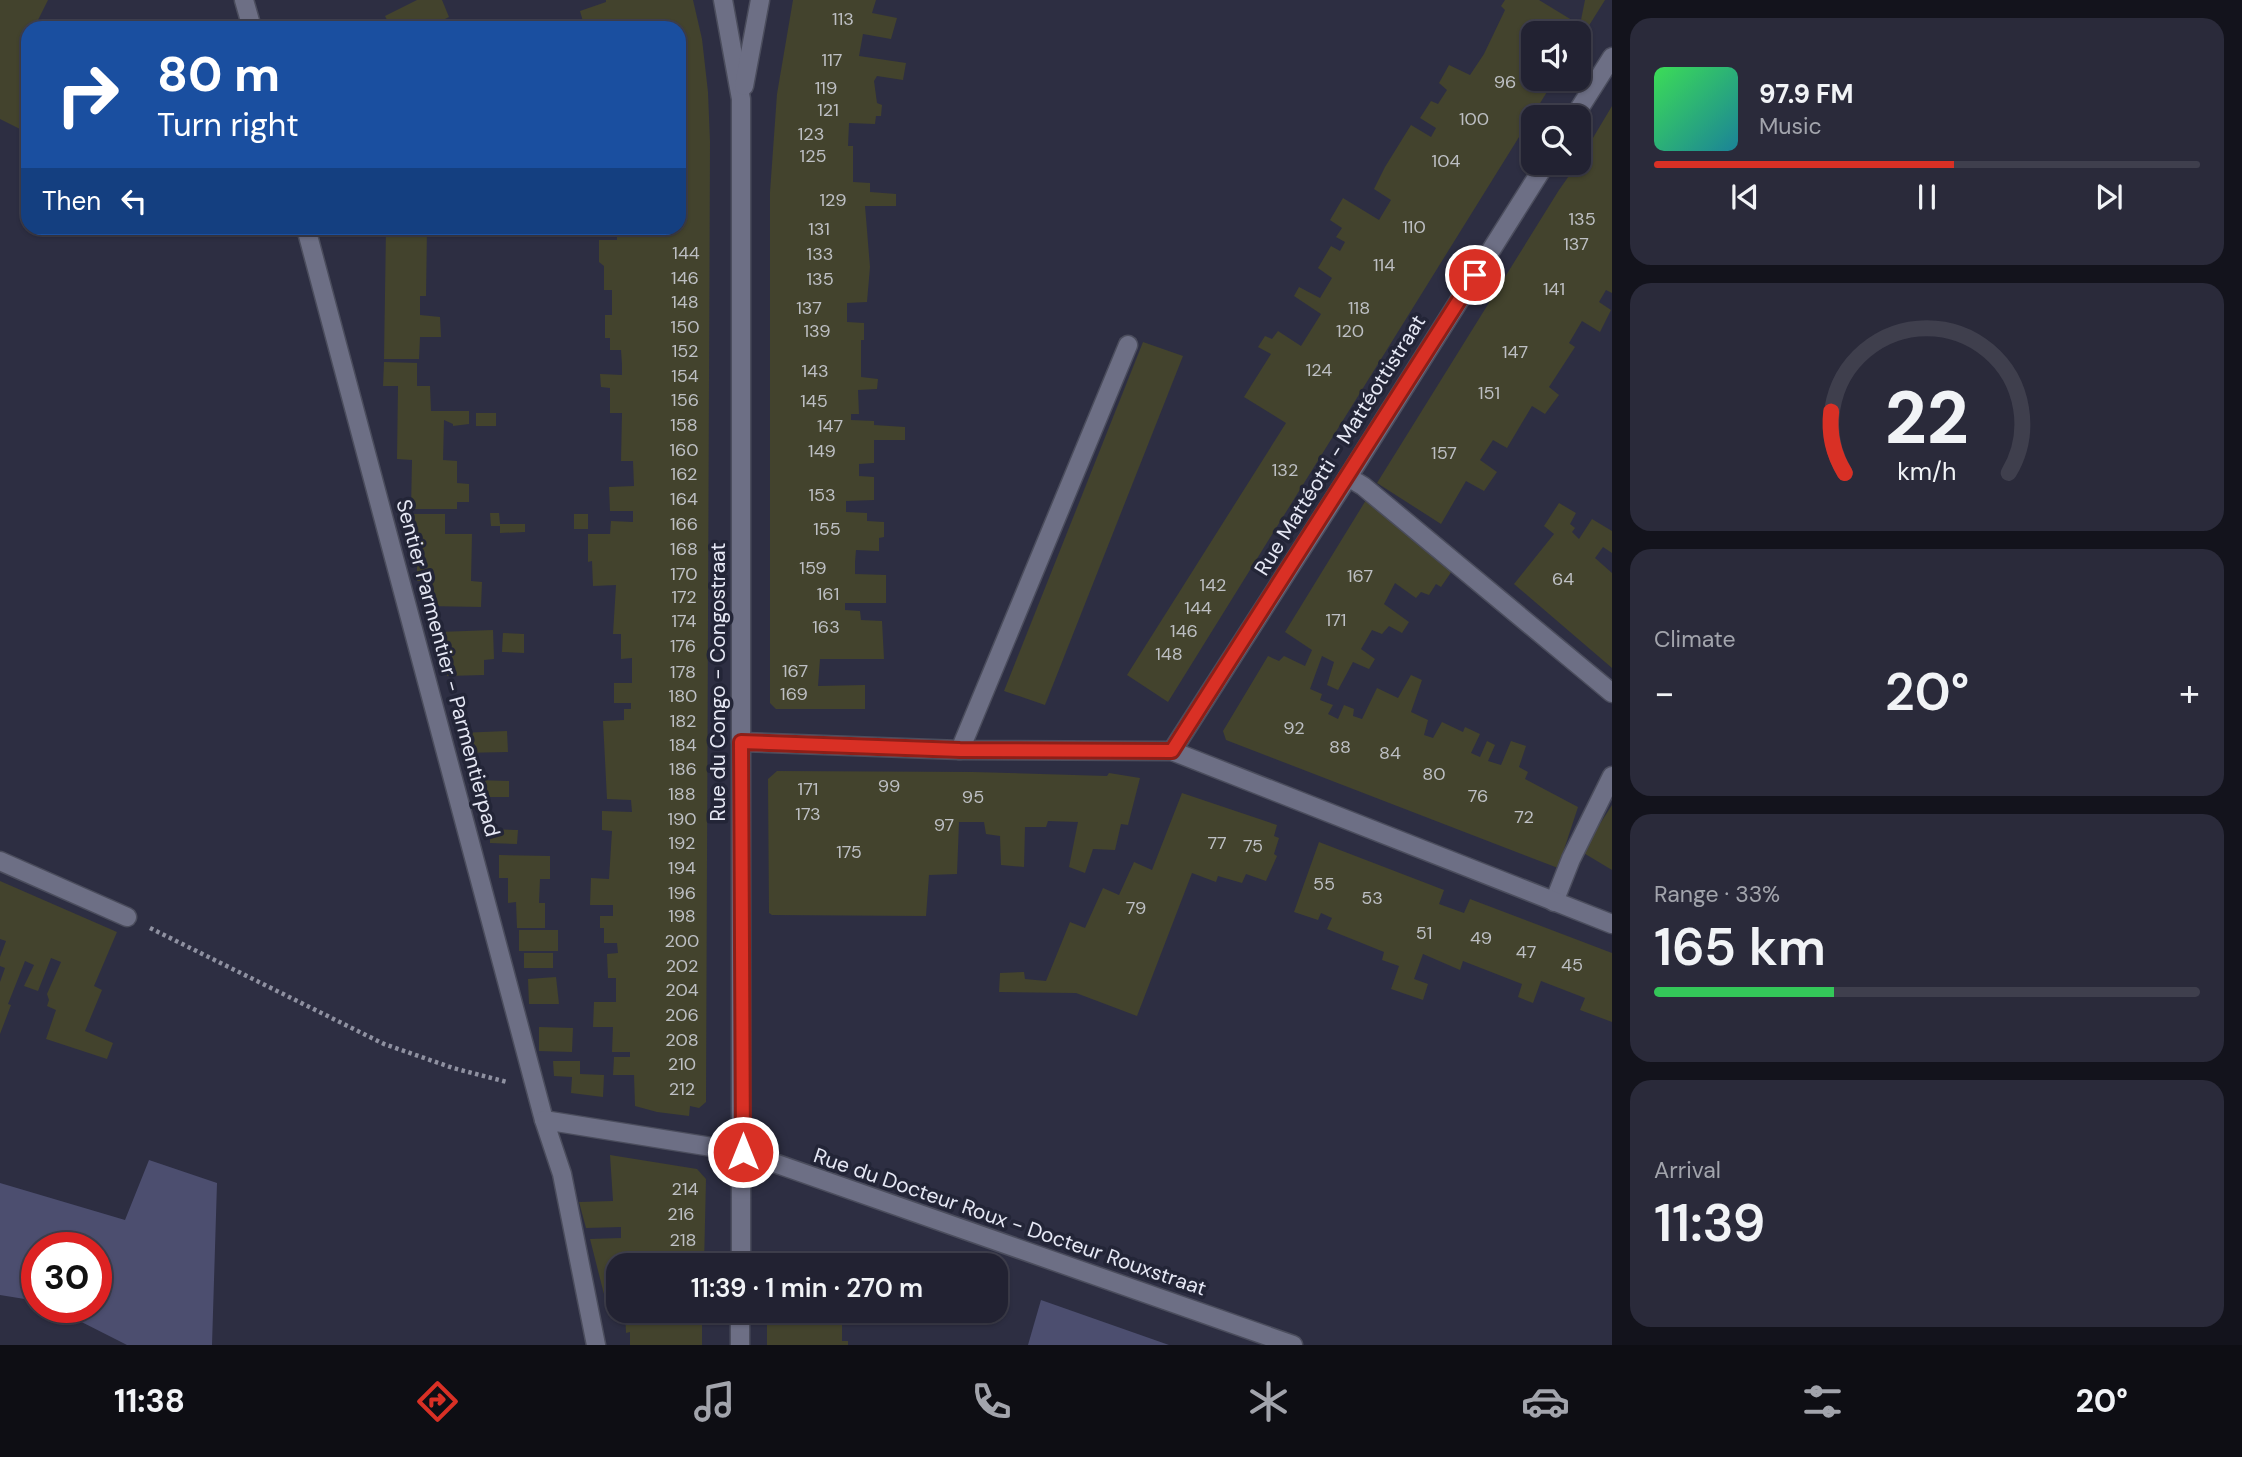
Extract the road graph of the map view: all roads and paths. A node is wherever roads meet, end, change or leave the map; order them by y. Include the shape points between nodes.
1 (244, 0) edge
2 (723, 0) edge
3 (760, 0) edge
4 (250, 21) edge
5 (1612, 57) edge
6 (741, 99) junction
7 (1582, 105) edge
8 (1538, 175) edge
9 (308, 235) edge
10 (1128, 345) dead end
11 (1348, 477) junction
12 (1612, 693) edge
13 (741, 742) junction
14 (960, 750) junction
15 (1172, 751) junction
16 (1612, 776) edge
17 (0, 862) edge
18 (1554, 902) junction
19 (127, 917) joint
20 (1612, 924) edge
21 (537, 1090) junction
22 (544, 1120) junction
23 (743, 1152) junction
24 (741, 1253) edge
25 (740, 1323) edge
26 (596, 1345) edge
27 (740, 1345) edge
28 (1293, 1345) edge

1 - 4 street
2 - 6 street, Rue du Congo - Congostraat
3 - 6 street, Rue du Congo - Congostraat
5 - 7 street
6 - 13 street, Rue du Congo - Congostraat
8 - 11 street, Rue Mattéotti - Mattéottistraat
9 - 21 street, Sentier Parmentier - Parmentierpad
10 - 14 street
11 - 12 street
11 - 15 street, Rue Mattéotti - Mattéottistraat
13 - 14 street
13 - 23 street, Rue du Congo - Congostraat
14 - 15 street
15 - 18 street
16 - 18 street
17 - 19 street
18 - 20 street
19 - 21 path via 384,1044
21 - 22 street, Sentier Parmentier - Parmentierpad
22 - 23 street, Rue du Docteur Roux - Docteur Rouxstraat
22 - 26 street, Sentier Parmentier - Parmentierpad via 562,1174
23 - 24 street, Rue du Congo - Congostraat
23 - 28 street, Rue du Docteur Roux - Docteur Rouxstraat
25 - 27 street

